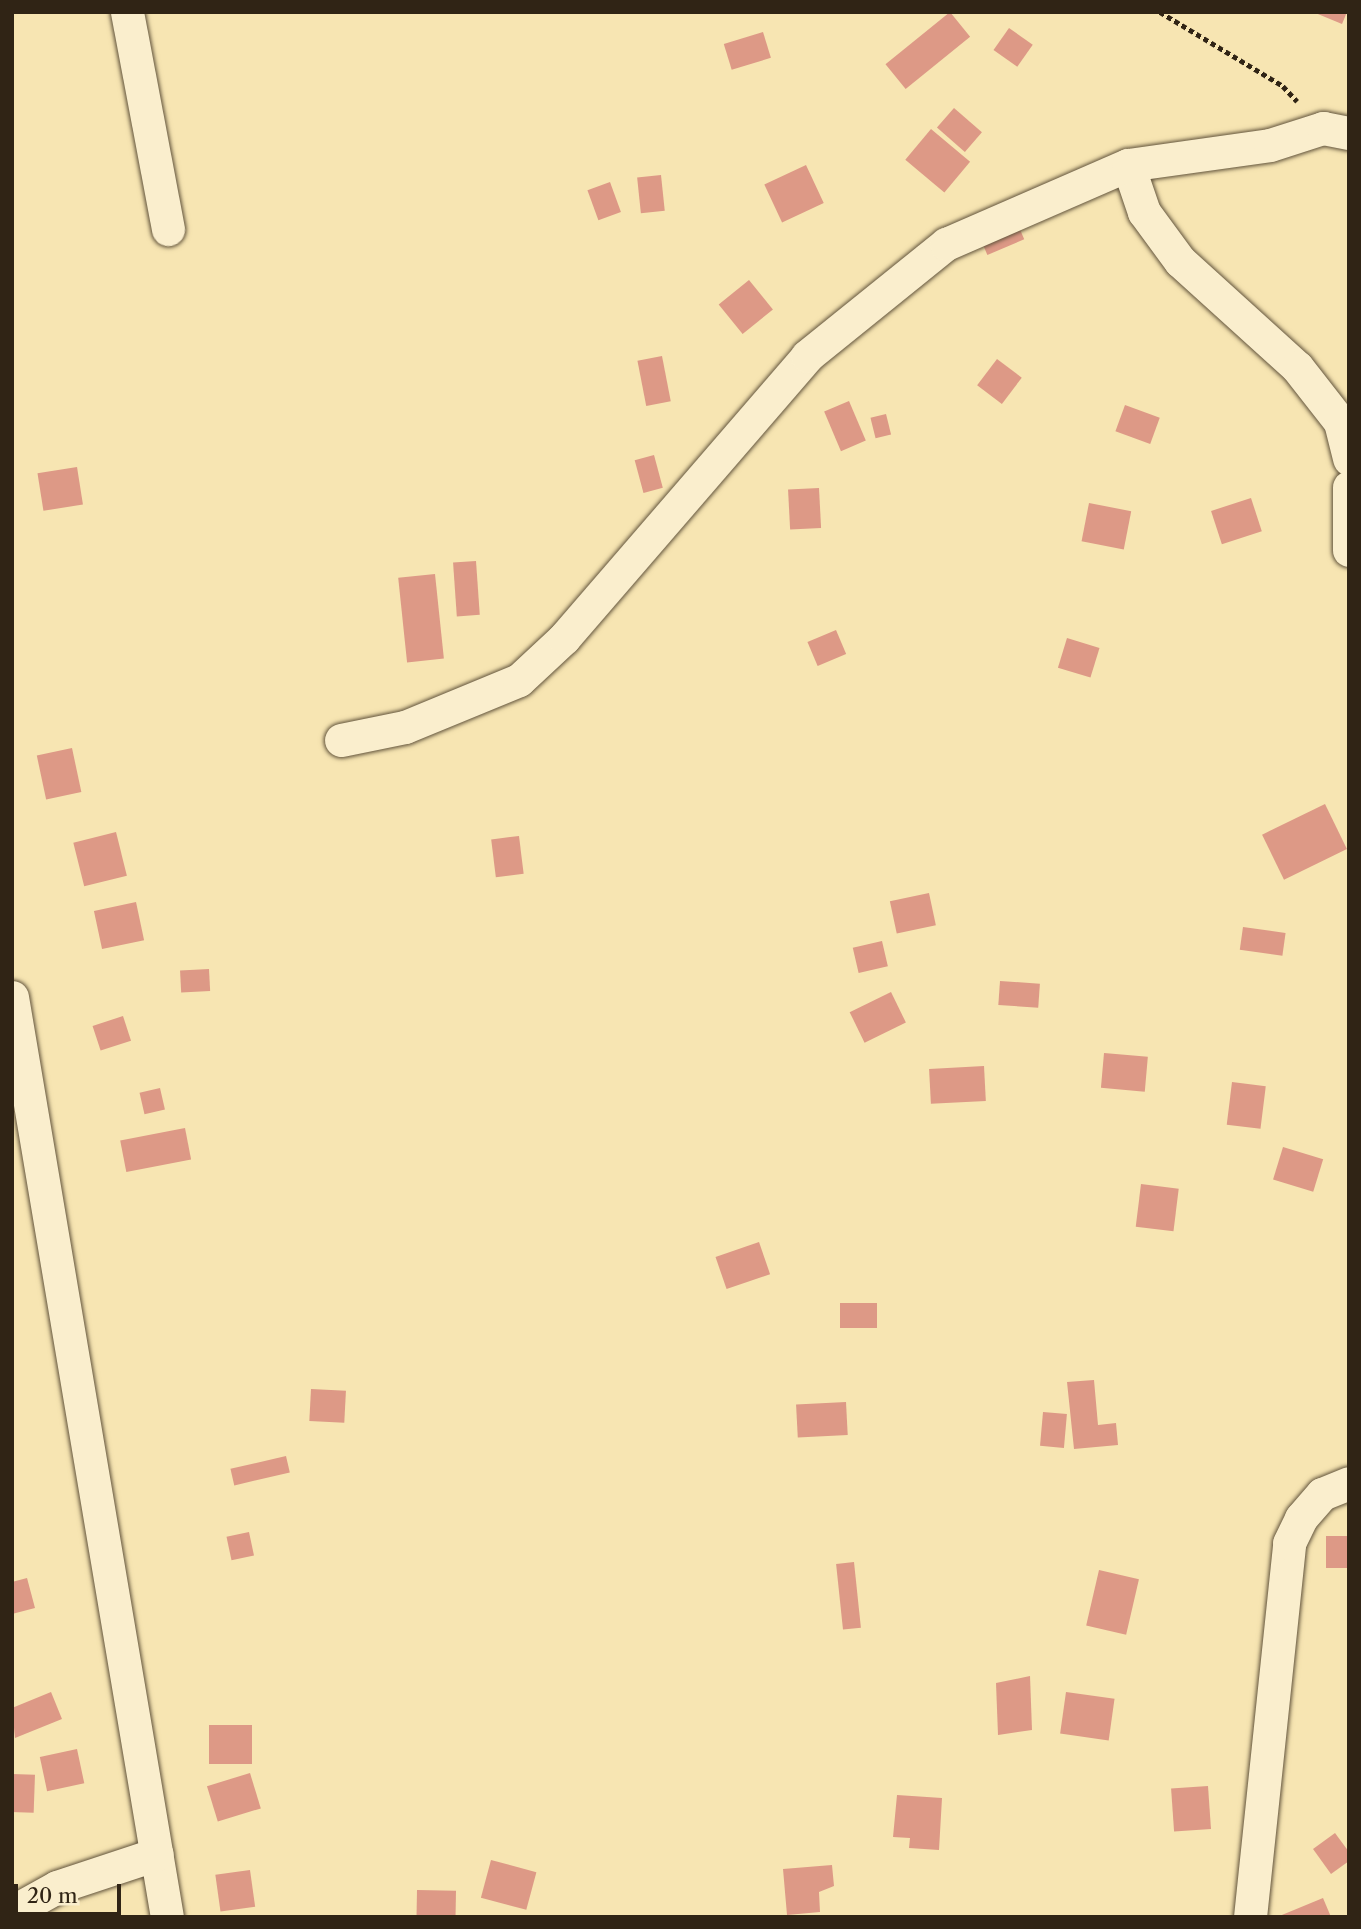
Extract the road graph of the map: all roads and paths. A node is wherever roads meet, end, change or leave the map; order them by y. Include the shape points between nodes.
1 (128, 12) edge
2 (1160, 12) edge
3 (1336, 130) edge
4 (1129, 165) junction
5 (168, 229) dead end
6 (1349, 459) edge
7 (1349, 487) edge
8 (1349, 550) edge
9 (341, 740) dead end
10 (12, 997) edge
11 (1349, 1483) edge
12 (157, 1854) junction
13 (12, 1912) edge
14 (167, 1917) edge
15 (1251, 1917) edge

1 - 5 street
2 - 3 path via 1283,86
3 - 4 street via 1270,145
4 - 6 street via 1144,212 1180,261 1297,367 1340,422
4 - 9 street via 946,244 807,356 564,638 519,680 404,726
7 - 8 street
10 - 12 street
11 - 15 street via 1322,1494 1289,1543
12 - 13 street via 57,1887
12 - 14 street

